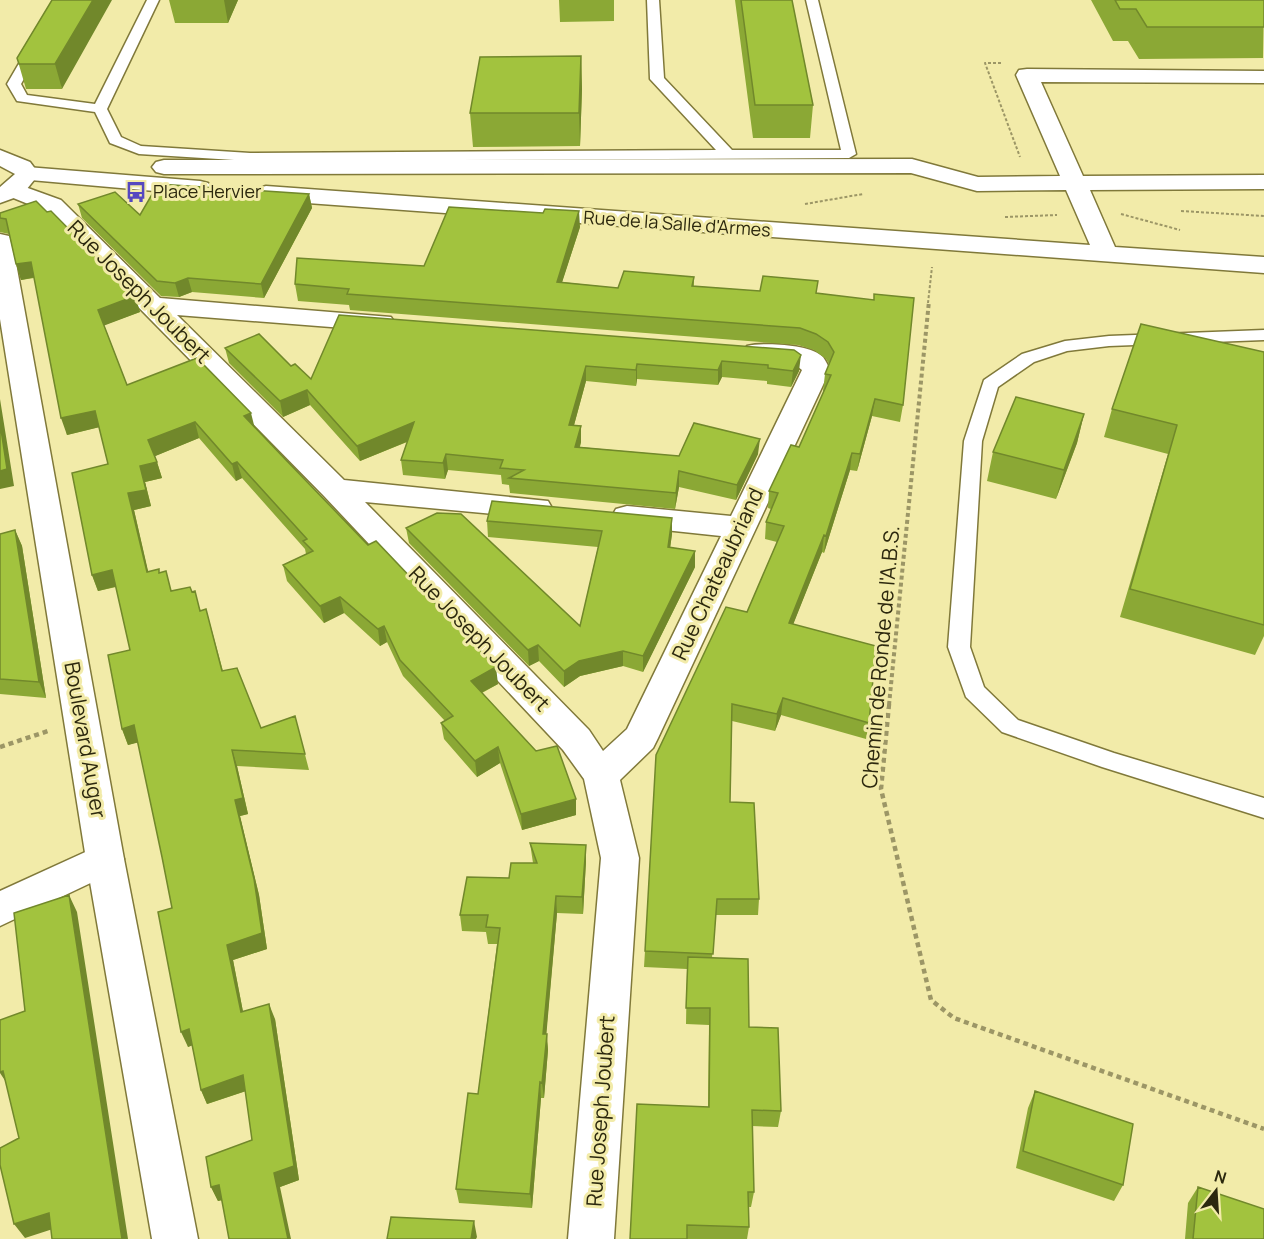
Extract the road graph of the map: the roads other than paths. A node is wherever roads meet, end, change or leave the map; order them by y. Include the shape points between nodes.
1 (62, 0) edge
2 (153, 0) edge
3 (653, 0) edge
4 (812, 0) edge
5 (1264, 76) edge
6 (100, 109) junction
7 (728, 155) junction
8 (0, 156) edge
9 (118, 168) dead end
10 (1264, 182) edge
11 (1075, 183) junction
12 (14, 187) edge
13 (0, 241) edge
14 (1106, 254) junction
15 (1264, 265) edge
16 (149, 305) junction
17 (409, 325) edge
18 (1264, 335) edge
19 (727, 349) edge
20 (335, 489) junction
21 (561, 510) edge
22 (597, 514) edge
23 (740, 527) junction
24 (601, 776) junction
25 (1264, 808) edge
26 (105, 859) junction
27 (0, 909) edge
28 (175, 1239) edge
29 (591, 1239) edge

1 - 6 lane via 14,84 22,98
2 - 6 lane
3 - 7 lane via 657,80
4 - 7 lane via 849,154
5 - 11 street via 1028,75
6 - 7 lane via 115,140 139,150 250,157
8 - 12 street, Rue Joseph Joubert via 22,167
9 - 11 street via 912,166 977,184
10 - 11 street
11 - 14 street
12 - 14 street, Rue de la Salle d'Armes via 91,181
12 - 16 street, Rue Joseph Joubert via 52,205
13 - 26 street, Boulevard Auger
14 - 15 street, Rue de la Salle d'Armes
16 - 17 street
16 - 20 street, Rue Joseph Joubert
18 - 25 lane via 1065,346 1028,358 990,384 973,441 959,647 974,691 1010,726
19 - 23 street, Rue Chateaubriand via 798,355 812,361 816,370
20 - 21 street
20 - 24 street, Rue Joseph Joubert via 576,740
22 - 23 street
23 - 24 street, Rue Chateaubriand via 640,738
24 - 29 street, Rue Joseph Joubert via 620,858
26 - 27 street
26 - 28 street, Boulevard Auger

